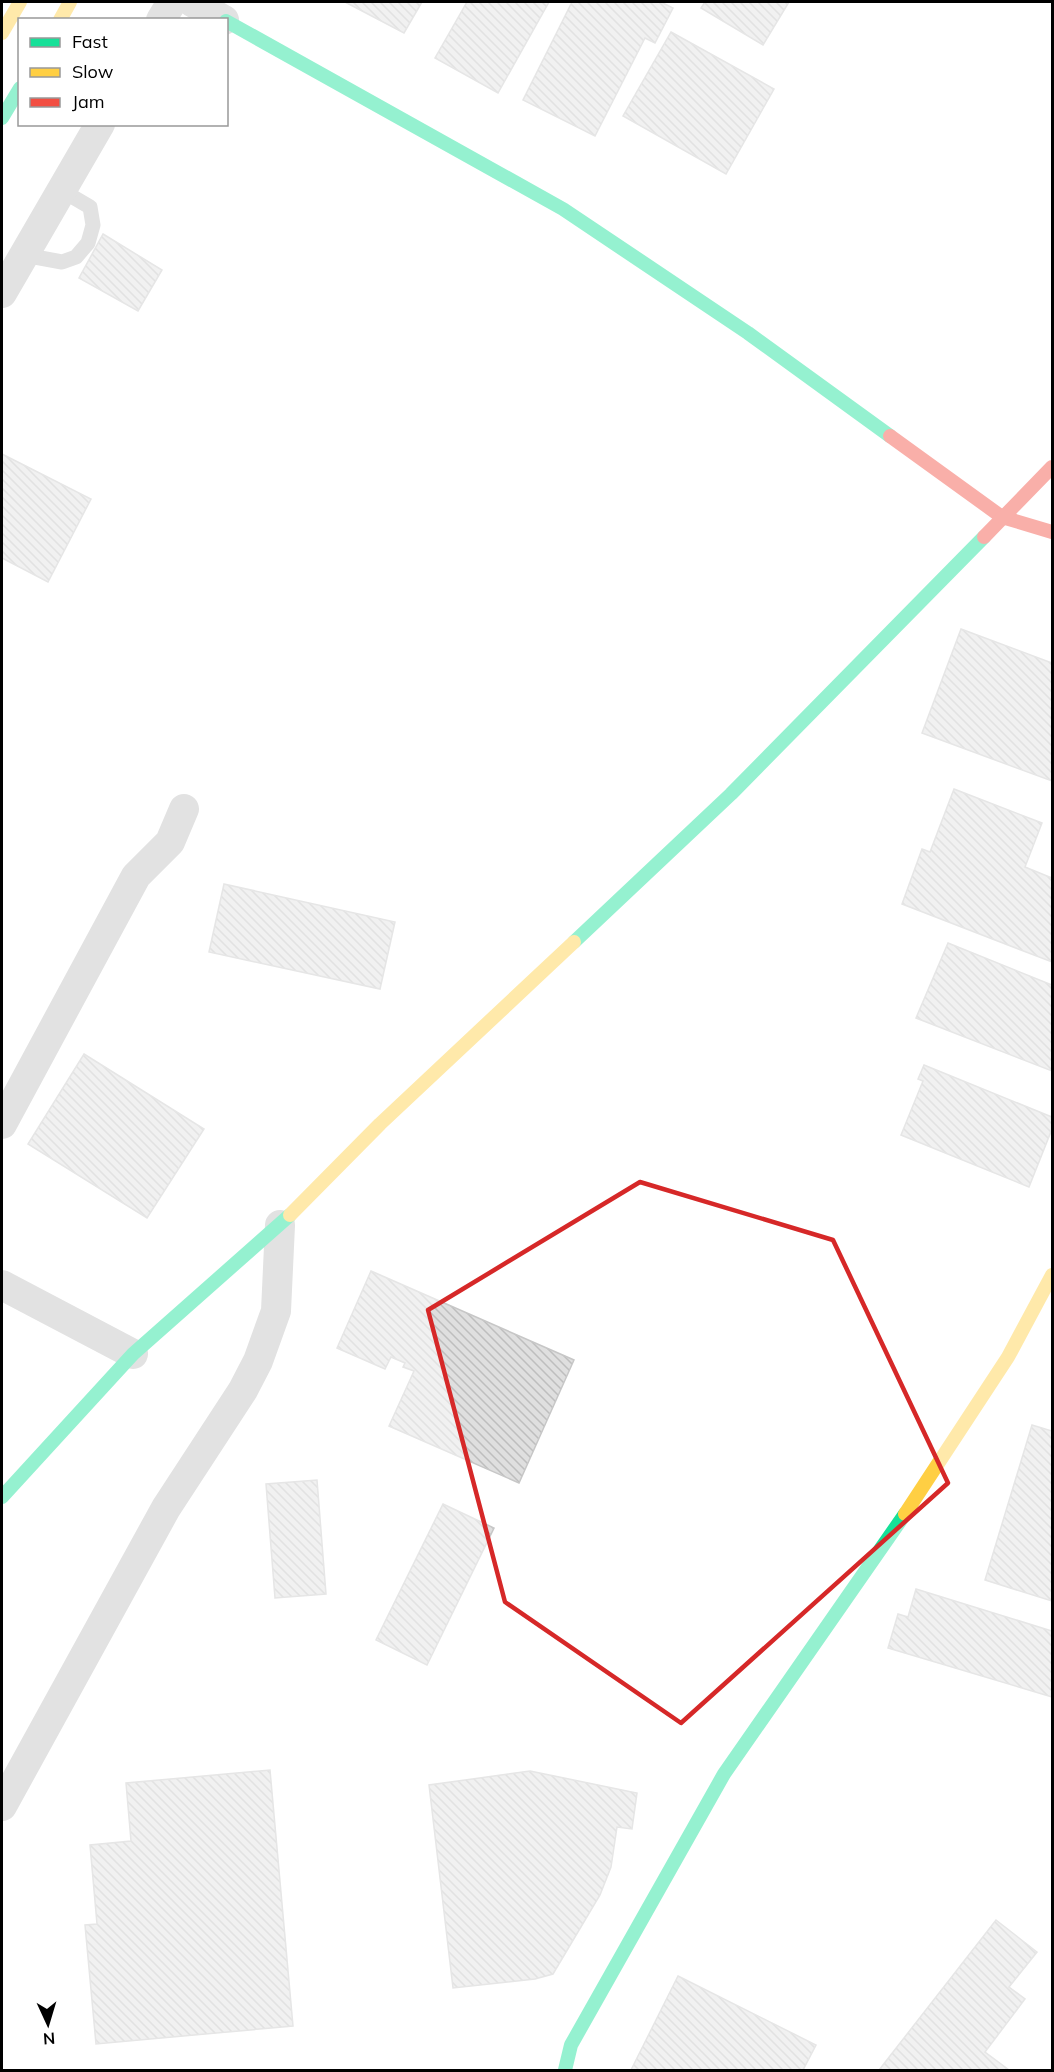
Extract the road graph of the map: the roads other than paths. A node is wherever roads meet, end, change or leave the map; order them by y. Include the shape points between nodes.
1 (20, 2) edge
2 (70, 2) edge
3 (172, 2) edge
4 (192, 2) edge
5 (61, 18) edge
6 (162, 18) edge
7 (221, 18) edge
8 (228, 22) edge
9 (2, 33) edge
10 (18, 91) edge
11 (2, 118) edge
12 (99, 126) edge
13 (62, 190) junction
14 (24, 255) junction
15 (2, 293) edge
16 (1053, 467) edge
17 (1002, 517) junction
18 (1053, 532) edge
19 (184, 809) dead end
20 (2, 1124) edge
21 (280, 1225) junction
22 (1053, 1275) edge
23 (2, 1285) edge
24 (133, 1354) junction
25 (2, 1497) edge
26 (2, 1806) edge
27 (565, 2070) edge

1 - 9 street
2 - 5 street
3 - 6 street
4 - 7 street
8 - 17 street via 563,209 748,333
10 - 11 street
12 - 13 street
13 - 14 street
13 - 14 lane via 90,207 93,225 88,243 76,257 63,262
14 - 15 street
16 - 17 street
17 - 18 street
17 - 21 street via 731,794 380,1124
19 - 20 street via 170,842 136,876
21 - 24 street
21 - 26 street via 276,1311 258,1361 166,1508
22 - 27 street via 1008,1357 893,1533 724,1774 571,2045
23 - 24 street
24 - 25 street

